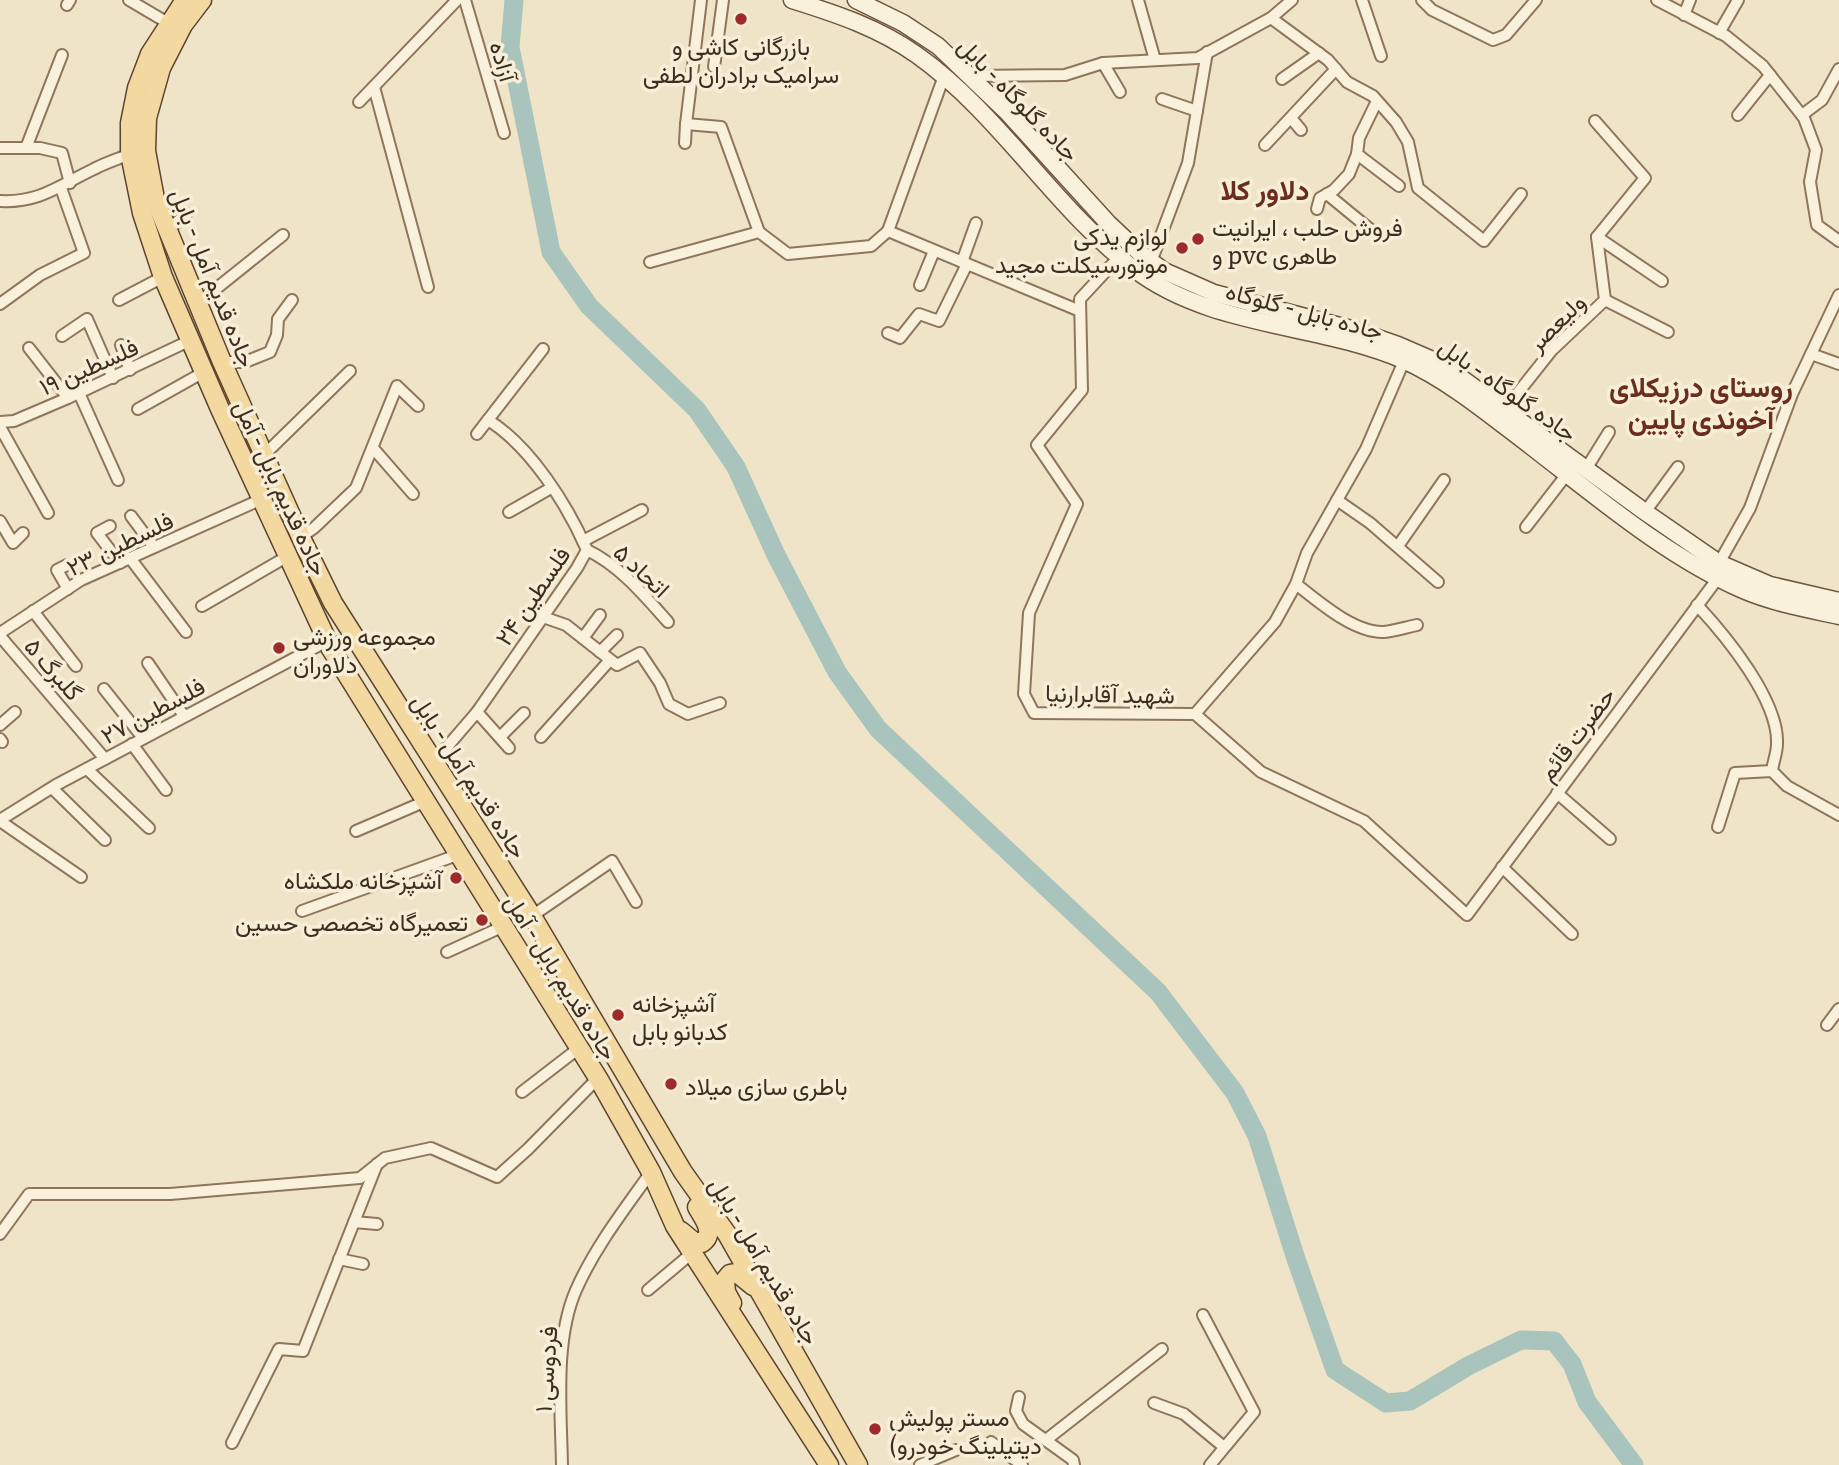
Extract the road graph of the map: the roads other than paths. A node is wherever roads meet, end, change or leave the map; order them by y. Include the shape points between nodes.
1 (128, 0) edge
2 (185, 0) edge
3 (202, 0) edge
4 (457, 0) edge
5 (466, 0) edge
6 (701, 0) edge
7 (723, 0) edge
8 (792, 0) edge
9 (856, 0) edge
10 (1138, 0) edge
11 (1292, 0) edge
12 (1362, 0) edge
13 (1422, 0) edge
14 (1536, 0) edge
15 (1657, 0) edge
16 (1690, 0) edge
17 (1738, 0) edge
18 (1684, 15) junction
19 (1271, 18) junction
20 (168, 23) junction
21 (1719, 33) junction
22 (1207, 52) junction
23 (1320, 53) junction
24 (62, 55) dead end
25 (1381, 56) dead end
26 (1155, 60) junction
27 (1102, 63) junction
28 (714, 67) dead end
29 (1336, 69) junction
30 (1839, 69) edge
31 (1770, 75) junction
32 (944, 76) junction
33 (970, 76) junction
34 (1282, 79) dead end
35 (373, 87) junction
36 (1120, 92) dead end
37 (1161, 99) dead end
38 (1377, 101) junction
39 (359, 102) dead end
40 (1197, 111) junction
41 (1802, 115) junction
42 (1738, 116) dead end
43 (1291, 118) junction
44 (1595, 121) dead end
45 (686, 124) junction
46 (1301, 130) dead end
47 (504, 133) dead end
48 (685, 144) dead end
49 (1265, 145) dead end
50 (0, 148) edge
51 (26, 148) junction
52 (130, 154) junction
53 (1357, 154) junction
54 (66, 185) junction
55 (1399, 186) dead end
56 (1326, 194) junction
57 (1521, 194) dead end
58 (1, 205) edge
59 (1317, 209) dead end
60 (186, 214) dead end
61 (976, 223) dead end
62 (167, 231) junction
63 (888, 231) junction
64 (759, 232) junction
65 (283, 234) dead end
66 (1377, 235) dead end
67 (1597, 237) junction
68 (1839, 241) edge
69 (934, 251) junction
70 (1119, 257) junction
71 (650, 262) dead end
72 (1151, 262) junction
73 (964, 263) junction
74 (163, 277) junction
75 (1662, 281) dead end
76 (920, 285) dead end
77 (428, 287) dead end
78 (1839, 297) edge
79 (119, 300) dead end
80 (292, 300) dead end
81 (1605, 300) junction
82 (0, 304) edge
83 (197, 304) junction
84 (1080, 311) junction
85 (1668, 332) dead end
86 (888, 333) dead end
87 (62, 336) dead end
88 (191, 340) junction
89 (121, 345) dead end
90 (29, 348) dead end
91 (542, 349) dead end
92 (1811, 354) junction
93 (1404, 361) junction
94 (222, 362) junction
95 (1839, 364) edge
96 (130, 370) junction
97 (350, 371) dead end
98 (204, 372) junction
99 (113, 378) junction
100 (74, 396) junction
101 (418, 406) dead end
102 (138, 409) dead end
103 (1505, 409) junction
104 (488, 420) junction
105 (0, 425) edge
106 (1609, 432) dead end
107 (477, 433) dead end
108 (373, 448) junction
109 (264, 455) junction
110 (1678, 467) dead end
111 (1586, 469) junction
112 (1567, 474) junction
113 (118, 480) dead end
114 (1444, 480) dead end
115 (551, 488) junction
116 (413, 494) dead end
117 (261, 499) junction
118 (1337, 500) junction
119 (642, 510) dead end
120 (509, 512) dead end
121 (1645, 512) junction
122 (48, 513) dead end
123 (131, 516) dead end
124 (0, 521) edge
125 (110, 526) dead end
126 (1526, 527) dead end
127 (23, 533) dead end
128 (301, 537) junction
129 (585, 545) junction
130 (154, 547) junction
131 (1398, 547) junction
132 (288, 556) junction
133 (125, 560) junction
134 (67, 565) dead end
135 (1719, 570) junction
136 (1438, 582) dead end
137 (1296, 584) junction
138 (68, 589) junction
139 (1839, 601) edge
140 (1697, 604) junction
141 (202, 606) dead end
142 (33, 611) junction
143 (600, 615) dead end
144 (1839, 616) edge
145 (543, 617) junction
146 (668, 622) dead end
147 (1417, 625) dead end
148 (2, 629) edge
149 (186, 632) dead end
150 (617, 635) dead end
151 (583, 638) junction
152 (327, 640) junction
153 (600, 652) junction
154 (610, 660) junction
155 (148, 663) dead end
156 (76, 666) dead end
157 (104, 690) dead end
158 (720, 703) dead end
159 (15, 712) dead end
160 (477, 712) junction
161 (524, 713) dead end
162 (1195, 714) junction
163 (184, 716) junction
164 (0, 725) edge
165 (500, 737) junction
166 (541, 737) dead end
167 (143, 738) junction
168 (132, 744) junction
169 (509, 748) dead end
170 (105, 759) junction
171 (434, 762) junction
172 (87, 769) junction
173 (1772, 771) junction
174 (52, 788) junction
175 (166, 790) dead end
176 (1557, 793) junction
177 (426, 801) junction
178 (1839, 815) edge
179 (0, 820) edge
180 (1718, 827) dead end
181 (149, 828) dead end
182 (356, 831) dead end
183 (1611, 839) dead end
184 (105, 841) dead end
185 (460, 854) junction
186 (1502, 867) junction
187 (80, 877) dead end
188 (636, 902) dead end
189 (302, 911) dead end
190 (532, 916) junction
191 (504, 926) junction
192 (1572, 933) dead end
193 (447, 952) dead end
194 (1839, 1009) edge
195 (1827, 1025) dead end
196 (579, 1048) junction
197 (598, 1079) junction
198 (522, 1092) dead end
199 (377, 1164) junction
200 (651, 1172) junction
201 (682, 1172) junction
202 (354, 1222) junction
203 (377, 1224) dead end
204 (675, 1226) junction
205 (0, 1234) edge
206 (692, 1253) junction
207 (339, 1259) junction
208 (363, 1264) dead end
209 (648, 1290) dead end
210 (758, 1291) junction
211 (1203, 1315) dead end
212 (1162, 1349) dead end
213 (760, 1355) junction
214 (1019, 1397) dead end
215 (1154, 1403) dead end
216 (1046, 1440) junction
217 (232, 1443) dead end
218 (991, 1443) dead end
219 (1224, 1447) junction
220 (956, 1450) dead end
221 (562, 1465) edge
222 (829, 1465) edge
223 (858, 1465) edge
224 (920, 1465) edge
225 (1022, 1465) edge
226 (1074, 1465) edge
227 (1210, 1465) edge

1 - 20 street
2 - 20 main road, جاده قدیم بابل - آمل
3 - 62 main road, جاده قدیم آمل - بابل via 161,68 147,118 150,175
4 - 35 street
5 - 47 street, آزاده
6 - 45 street
7 - 28 street
8 - 32 main road, جاده بابل - گلوگاه via 839,14 889,37
9 - 33 main road, جاده گلوگاه - بابل via 903,23
10 - 26 street
11 - 19 street
12 - 25 street
13 - 14 street via 1432,10 1493,40 1506,35
15 - 18 street
16 - 18 street
17 - 21 street
18 - 21 street
19 - 22 street
19 - 23 street
20 - 52 main road, جاده قدیم بابل - آمل via 136,88
21 - 31 street
22 - 26 street via 1198,58
22 - 40 street
23 - 29 street
23 - 34 street
24 - 51 street
26 - 27 street
27 - 33 street via 1065,75
27 - 36 street
29 - 38 street
29 - 43 street
30 - 41 street via 1822,100
31 - 41 street
31 - 42 street
32 - 63 street
32 - 70 main road, جاده بابل - گلوگاه
33 - 72 main road, جاده گلوگاه - بابل via 1108,223
35 - 39 street
35 - 77 street
37 - 40 street
38 - 53 street via 1359,138
38 - 57 street via 1408,142 1418,188 1484,241
40 - 72 street via 1188,163
41 - 68 street via 1816,150 1810,182 1817,225
43 - 46 street
43 - 49 street
44 - 67 street via 1646,178
45 - 48 street
45 - 64 street via 721,127
50 - 51 street
51 - 54 street via 62,153
52 - 54 street
52 - 74 main road, جاده قدیم بابل - آمل via 142,213
53 - 55 street
53 - 56 street via 1349,174
54 - 58 street via 30,200
54 - 82 street via 84,253 40,275
56 - 59 street
56 - 66 street
60 - 62 street
61 - 73 street
62 - 83 main road, جاده قدیم آمل - بابل
63 - 64 street via 870,246 788,254
63 - 69 street
64 - 71 street
65 - 83 street
67 - 75 street
67 - 81 street, ولیعصر
69 - 73 street
69 - 76 street
70 - 84 street, شهید آقابرارنیا via 1080,299
70 - 93 main road, جاده بابل - گلوگاه via 1159,286 1190,300
72 - 103 main road, جاده گلوگاه - بابل via 1214,293 1398,345 1442,364
73 - 84 street
73 - 86 street via 939,321 919,314 900,338
74 - 79 street
74 - 88 main road, جاده قدیم بابل - آمل
78 - 92 street, حضرت قائم
80 - 94 street via 278,319 270,352 246,362
81 - 85 street
81 - 103 street, ولیعصر via 1552,350
83 - 94 main road, جاده قدیم آمل - بابل
84 - 162 street, شهید آقابرارنیا via 1082,390 1037,445 1077,504 1029,613 1024,694 1034,713
87 - 99 street via 87,319
88 - 96 street, فلسطین ۱۹
88 - 98 main road, جاده قدیم بابل - آمل
89 - 96 street
90 - 100 street
91 - 104 street
92 - 95 street
92 - 135 street, حضرت قائم via 1750,508
93 - 112 main road, جاده بابل - گلوگاه via 1469,399
93 - 118 street via 1366,449
94 - 109 main road, جاده قدیم آمل - بابل
96 - 99 street, فلسطین ۱۹
97 - 109 street
98 - 102 street
98 - 117 main road, جاده قدیم بابل - آمل
99 - 100 street, فلسطین ۱۹
100 - 105 street, فلسطین ۱۹
100 - 113 street
101 - 108 street via 397,386
103 - 111 main road, جاده گلوگاه - بابل
104 - 107 street
104 - 115 street, فلسطین ۲۴ via 507,432
105 - 122 street
106 - 111 street
108 - 116 street
108 - 128 street via 356,488
109 - 128 main road, جاده قدیم آمل - بابل
110 - 121 street
111 - 121 main road, جاده گلوگاه - بابل
112 - 126 street
112 - 135 main road, جاده بابل - گلوگاه via 1685,559
114 - 131 street
115 - 120 street
115 - 129 street, فلسطین ۲۴
117 - 130 street, فلسطین ۲۳
117 - 132 main road, جاده قدیم بابل - آمل
118 - 131 street
118 - 137 street via 1307,553
119 - 129 street
121 - 135 main road, جاده گلوگاه - بابل
123 - 130 street
124 - 127 street via 13,542
125 - 133 street via 97,533
128 - 171 main road, جاده قدیم آمل - بابل via 333,603
129 - 145 street, فلسطین ۲۴ via 577,568
129 - 146 street, اتحاد ۵ via 632,582
130 - 133 street, فلسطین ۲۳
131 - 136 street
132 - 141 street
132 - 152 main road, جاده قدیم بابل - آمل
133 - 138 street, فلسطین ۲۳
133 - 149 street
134 - 138 street via 57,570
135 - 139 main road, جاده گلوگاه - بابل
135 - 140 street, حضرت قائم
135 - 144 main road, جاده بابل - گلوگاه via 1769,599
137 - 147 street via 1365,630 1385,632
137 - 162 street via 1275,622
138 - 142 street, فلسطین ۲۳
140 - 173 street via 1728,639 1772,714 1777,743
140 - 176 street, حضرت قائم
142 - 148 street, فلسطین ۲۳
142 - 156 street
143 - 151 street
145 - 151 street via 566,625
145 - 160 street, فلسطین ۲۴
148 - 170 street, گلبرگ ۵
150 - 153 street
151 - 153 street
152 - 163 street, فلسطین ۲۷
152 - 177 main road, جاده قدیم بابل - آمل
153 - 154 street
154 - 158 street via 617,665 640,653 669,705 688,714
154 - 166 street
155 - 163 street
157 - 167 street
159 - 164 street
160 - 165 street
160 - 171 street, فلسطین ۲۴
161 - 165 street
162 - 186 street, حضرت قائم via 1261,772 1364,821 1467,915
163 - 167 street, فلسطین ۲۷
165 - 169 street
167 - 168 street, فلسطین ۲۷
168 - 170 street, فلسطین ۲۷
168 - 175 street
170 - 172 street, فلسطین ۲۷
171 - 190 main road, جاده قدیم آمل - بابل
172 - 174 street, فلسطین ۲۷
172 - 181 street
173 - 178 street via 1787,786
173 - 180 street via 1735,773
174 - 179 street, فلسطین ۲۷
174 - 184 street
176 - 183 street
176 - 186 street, حضرت قائم
177 - 182 street
177 - 185 main road, جاده قدیم بابل - آمل
179 - 187 street
185 - 189 street
185 - 191 main road, جاده قدیم بابل - آمل
186 - 192 street
188 - 190 street via 612,861
190 - 201 main road, جاده قدیم آمل - بابل
191 - 193 street
191 - 196 main road, جاده قدیم بابل - آمل
194 - 195 street
196 - 197 main road, جاده قدیم بابل - آمل
196 - 198 street
197 - 199 street via 497,1177 431,1148
197 - 200 main road, جاده قدیم بابل - آمل
199 - 202 street
199 - 205 street via 360,1178 170,1194 29,1194
200 - 204 main road, جاده قدیم بابل - آمل
200 - 221 street, فردوسی ۱ via 575,1292 564,1337
201 - 204 main road via 709,1235 702,1242 693,1241
201 - 210 main road, جاده قدیم آمل - بابل via 727,1234
202 - 203 street
202 - 207 street
204 - 206 main road, جاده قدیم بابل - آمل
206 - 209 street
206 - 213 main road, جاده قدیم بابل - آمل
207 - 208 street
207 - 217 street via 303,1351 279,1349
210 - 213 main road via 737,1273 725,1280 726,1292
210 - 223 main road, جاده قدیم آمل - بابل
211 - 219 street via 1254,1412
212 - 216 street
213 - 222 main road, جاده قدیم بابل - آمل
214 - 216 street via 1016,1411 1023,1424
215 - 219 street via 1184,1414
216 - 226 street
218 - 225 street
219 - 227 street
220 - 224 street

